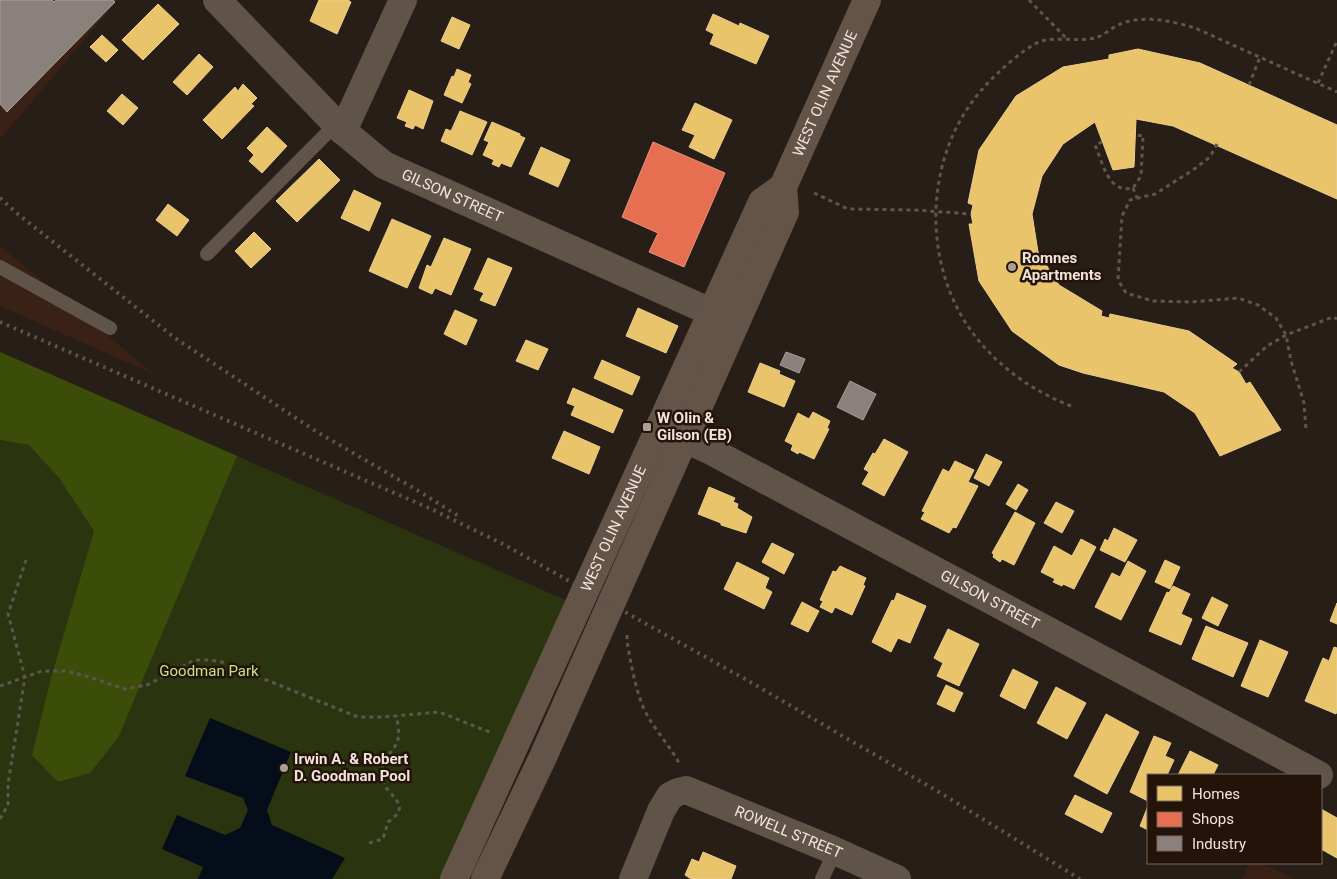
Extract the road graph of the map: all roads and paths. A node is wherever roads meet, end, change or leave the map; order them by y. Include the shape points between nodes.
1 (217, 0) edge
2 (403, 0) edge
3 (867, 0) edge
4 (1029, 0) edge
5 (1068, 40) junction
6 (1337, 40) edge
7 (1260, 57) junction
8 (1318, 83) junction
9 (1249, 85) dead end
10 (1337, 92) edge
11 (339, 127) junction
12 (1135, 136) dead end
13 (1102, 142) dead end
14 (1217, 144) dead end
15 (1133, 188) junction
16 (814, 193) dead end
17 (1137, 198) junction
18 (936, 212) junction
19 (971, 214) dead end
20 (207, 254) dead end
21 (0, 267) edge
22 (723, 318) junction
23 (1337, 319) edge
24 (110, 328) dead end
25 (1286, 335) junction
26 (1240, 372) dead end
27 (1072, 406) dead end
28 (1306, 430) dead end
29 (671, 433) junction
30 (26, 560) dead end
31 (627, 632) dead end
32 (25, 677) junction
33 (0, 686) edge
34 (397, 716) junction
35 (495, 734) dead end
36 (1316, 774) edge
37 (1322, 777) edge
38 (1337, 784) edge
39 (685, 792) junction
40 (0, 819) edge
41 (369, 843) dead end
42 (835, 851) junction
43 (454, 879) edge
44 (485, 879) edge
45 (633, 879) edge
46 (822, 879) edge
47 (897, 879) edge

1 - 11 street, GILSON STREET
2 - 11 street
3 - 22 street, WEST OLIN AVENUE via 783,187 785,212
4 - 5 path
5 - 7 path via 1098,37 1129,21 1158,20 1195,28
5 - 18 path via 1039,42 995,76 978,94 946,152
6 - 8 path
7 - 8 path
7 - 9 path
8 - 10 path
11 - 20 lane
11 - 22 street, GILSON STREET via 384,165
12 - 15 path via 1143,135 1140,176
13 - 15 path via 1095,145 1109,178 1115,186 1125,190
14 - 17 path via 1210,157 1193,170 1155,194
15 - 17 path
16 - 18 path via 848,209
17 - 25 path via 1130,200 1122,216 1118,280 1126,293 1153,302 1238,298 1258,305 1276,318
18 - 19 path
18 - 27 path via 937,237 948,289 967,324 986,349 1009,370
21 - 24 lane
22 - 29 street, WEST OLIN AVENUE
23 - 25 path via 1333,317
25 - 26 path via 1267,346
25 - 28 path via 1304,403
29 - 36 street, GILSON STREET
29 - 43 street, WEST OLIN AVENUE
29 - 44 street, WEST OLIN AVENUE via 543,757
30 - 32 path via 8,614
31 - 39 path via 626,641 644,709 673,751
32 - 33 path
32 - 34 path via 42,671 66,671 125,689 146,685 195,660 210,660 358,717
32 - 40 path via 8,784 8,806
34 - 35 path via 439,712
34 - 41 path via 398,739 381,768 382,782 398,801 399,809 388,822 383,839
37 - 38 street, GILSON STREET
39 - 42 street, ROWELL STREET
39 - 45 street via 670,796 661,811
42 - 46 lane
42 - 47 street, ROWELL STREET

